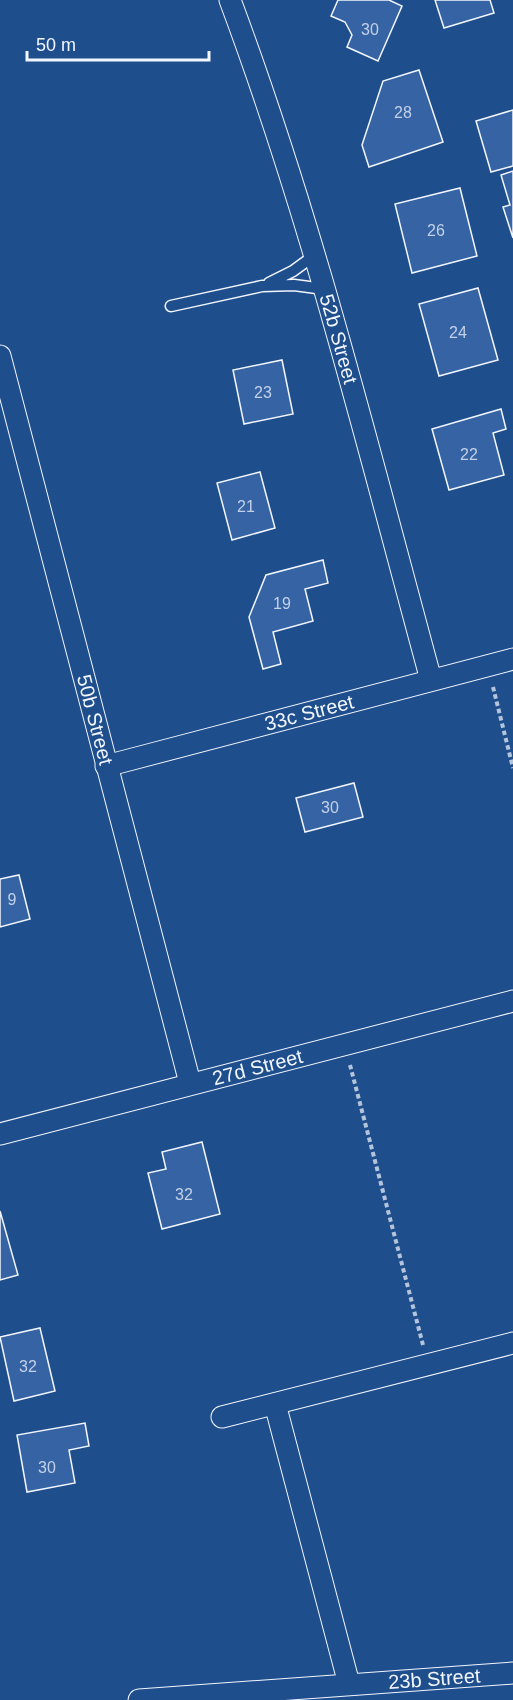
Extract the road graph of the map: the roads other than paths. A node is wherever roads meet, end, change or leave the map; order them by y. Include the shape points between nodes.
1 (230, 0) edge
2 (315, 255) junction
3 (262, 286) junction
4 (324, 289) junction
5 (171, 306) dead end
6 (0, 356) edge
7 (513, 659) edge
8 (431, 680) junction
9 (106, 766) junction
10 (513, 1001) edge
11 (190, 1083) junction
12 (0, 1134) edge
13 (513, 1343) edge
14 (275, 1404) junction
15 (222, 1417) dead end
16 (513, 1673) edge
17 (349, 1684) junction
18 (139, 1700) edge

1 - 2 street, 52b Street via 279,137
2 - 3 lane
2 - 4 street, 52b Street
3 - 4 lane
3 - 5 lane
4 - 8 street, 52b Street
6 - 9 street, 50b Street
7 - 8 street, 33c Street
8 - 9 street, 33c Street
9 - 11 street, 50b Street
10 - 11 street, 27d Street
11 - 12 street, 27d Street
13 - 14 street
14 - 15 street
14 - 17 street
16 - 17 street, 23b Street
17 - 18 street, 23b Street

